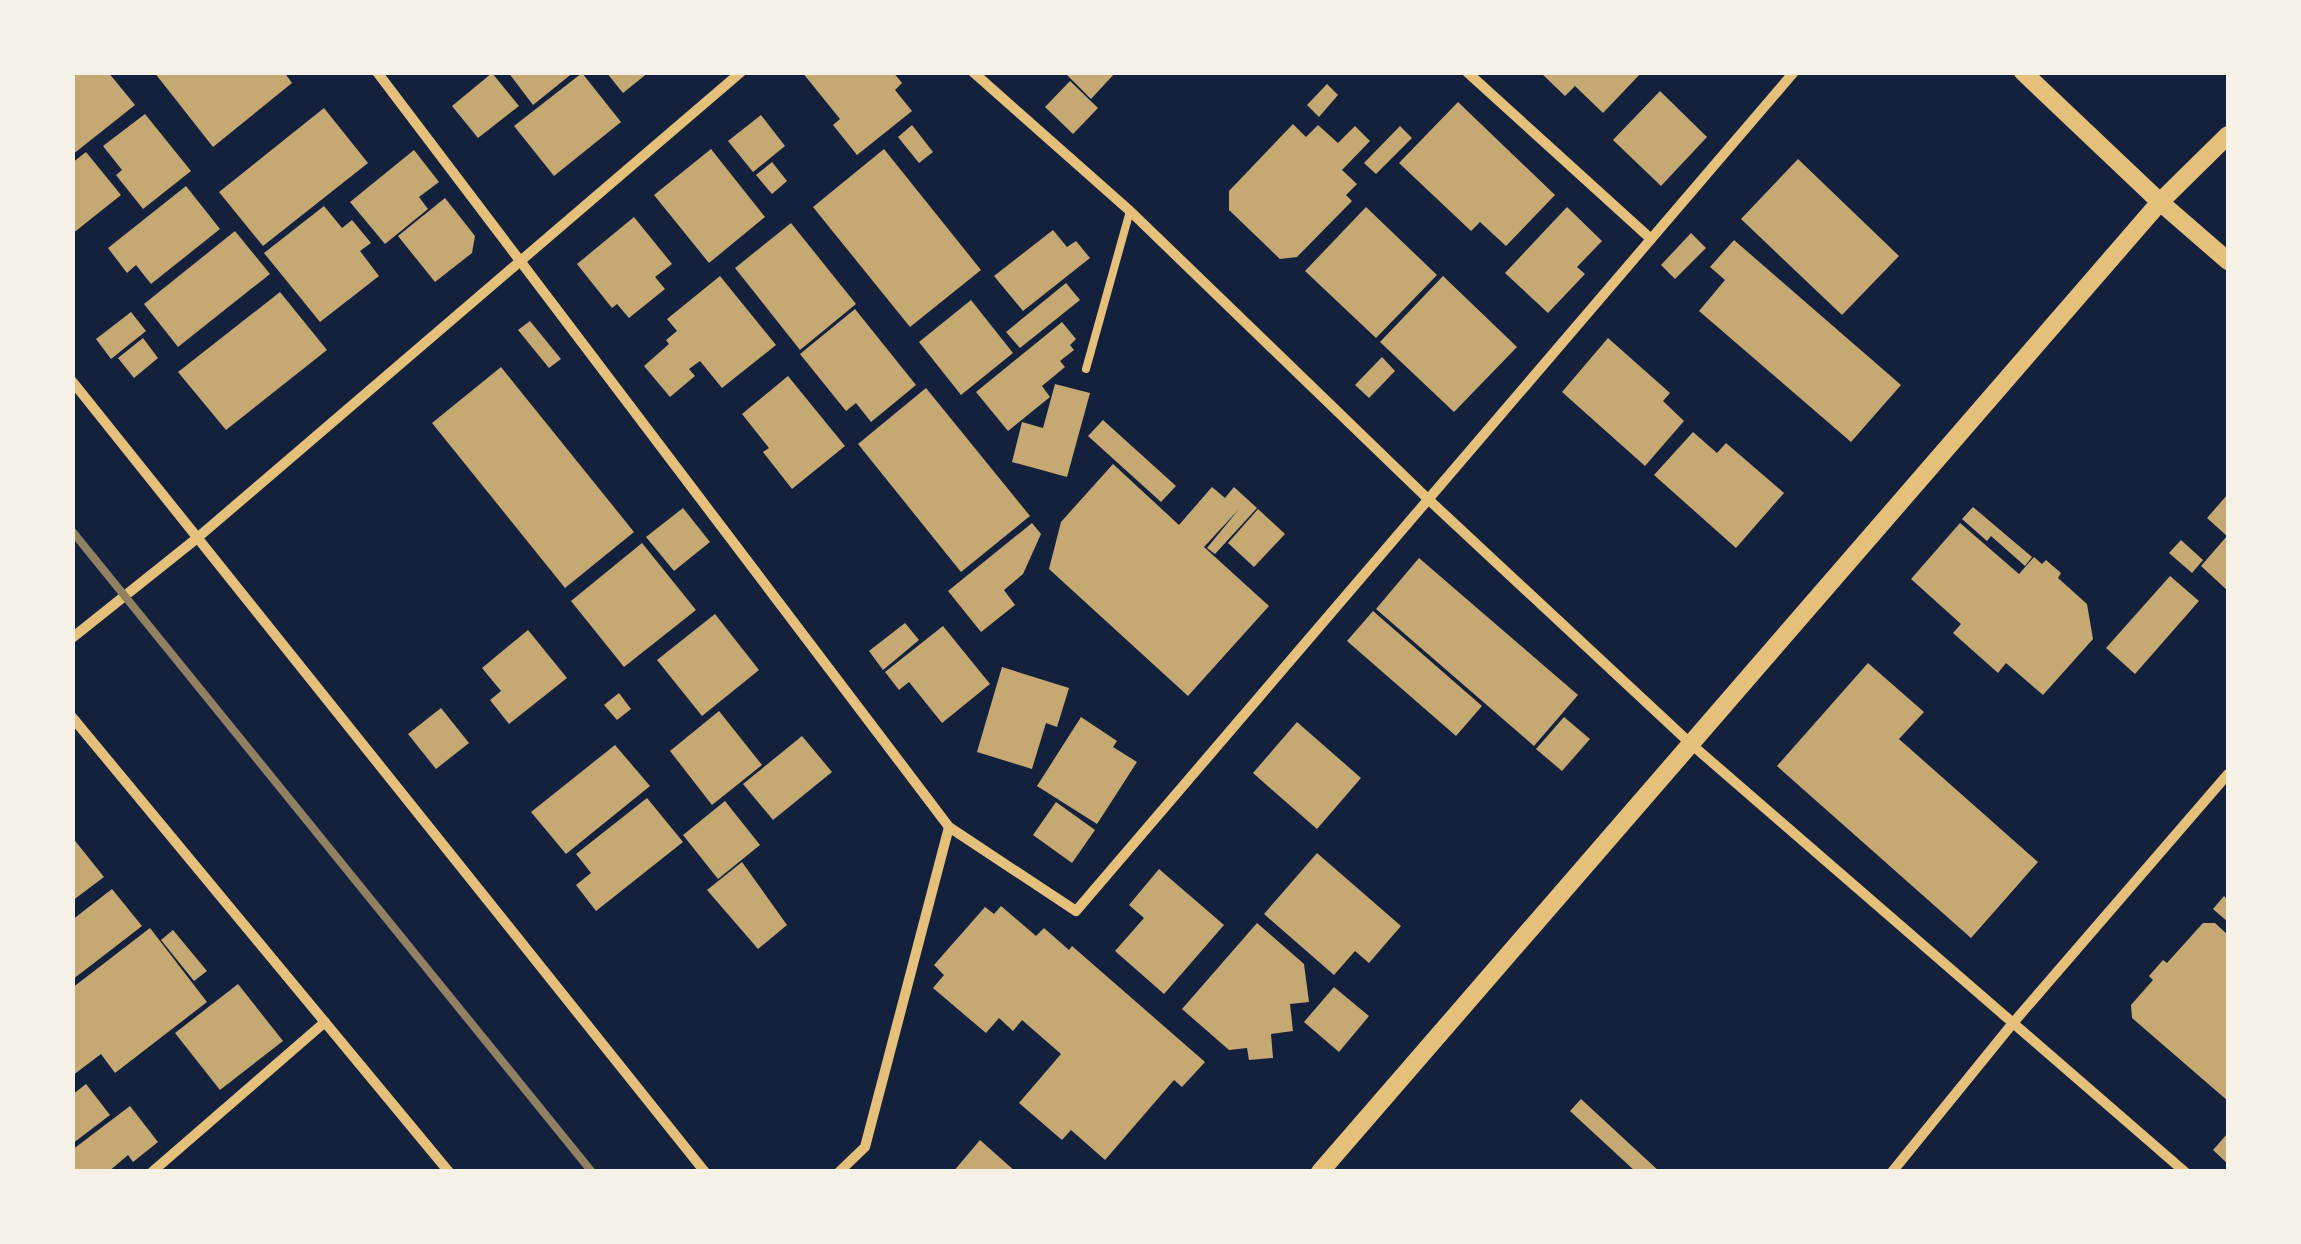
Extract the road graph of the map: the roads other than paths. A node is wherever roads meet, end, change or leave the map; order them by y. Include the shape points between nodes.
1 (377, 72) edge
2 (741, 72) edge
3 (973, 72) edge
4 (1467, 72) edge
5 (1794, 72) edge
6 (2024, 72) edge
7 (2228, 135) edge
8 (2160, 202) junction
9 (1130, 211) junction
10 (1651, 239) junction
11 (2228, 260) edge
12 (520, 262) junction
13 (1086, 369) dead end
14 (72, 381) edge
15 (1428, 499) junction
16 (196, 539) junction
17 (72, 638) edge
18 (72, 717) edge
19 (1691, 744) junction
20 (2228, 774) edge
21 (949, 827) junction
22 (325, 1022) junction
23 (2014, 1024) junction
24 (152, 1172) edge
25 (449, 1172) edge
26 (705, 1172) edge
27 (839, 1172) edge
28 (1320, 1172) edge
29 (1892, 1172) edge
30 (2185, 1172) edge

1 - 12 street
2 - 12 street
3 - 9 street
4 - 10 street
5 - 10 street
6 - 8 street
7 - 8 street
8 - 11 street
8 - 19 street
9 - 13 lane
9 - 15 street
10 - 15 street
12 - 16 street
12 - 21 street
14 - 16 street
15 - 19 street
15 - 21 street via 1076,911
16 - 17 street
16 - 26 street
18 - 22 street
19 - 23 street
19 - 28 street
20 - 23 street
21 - 27 street via 866,1146
22 - 24 street
22 - 25 street
23 - 29 street
23 - 30 street

